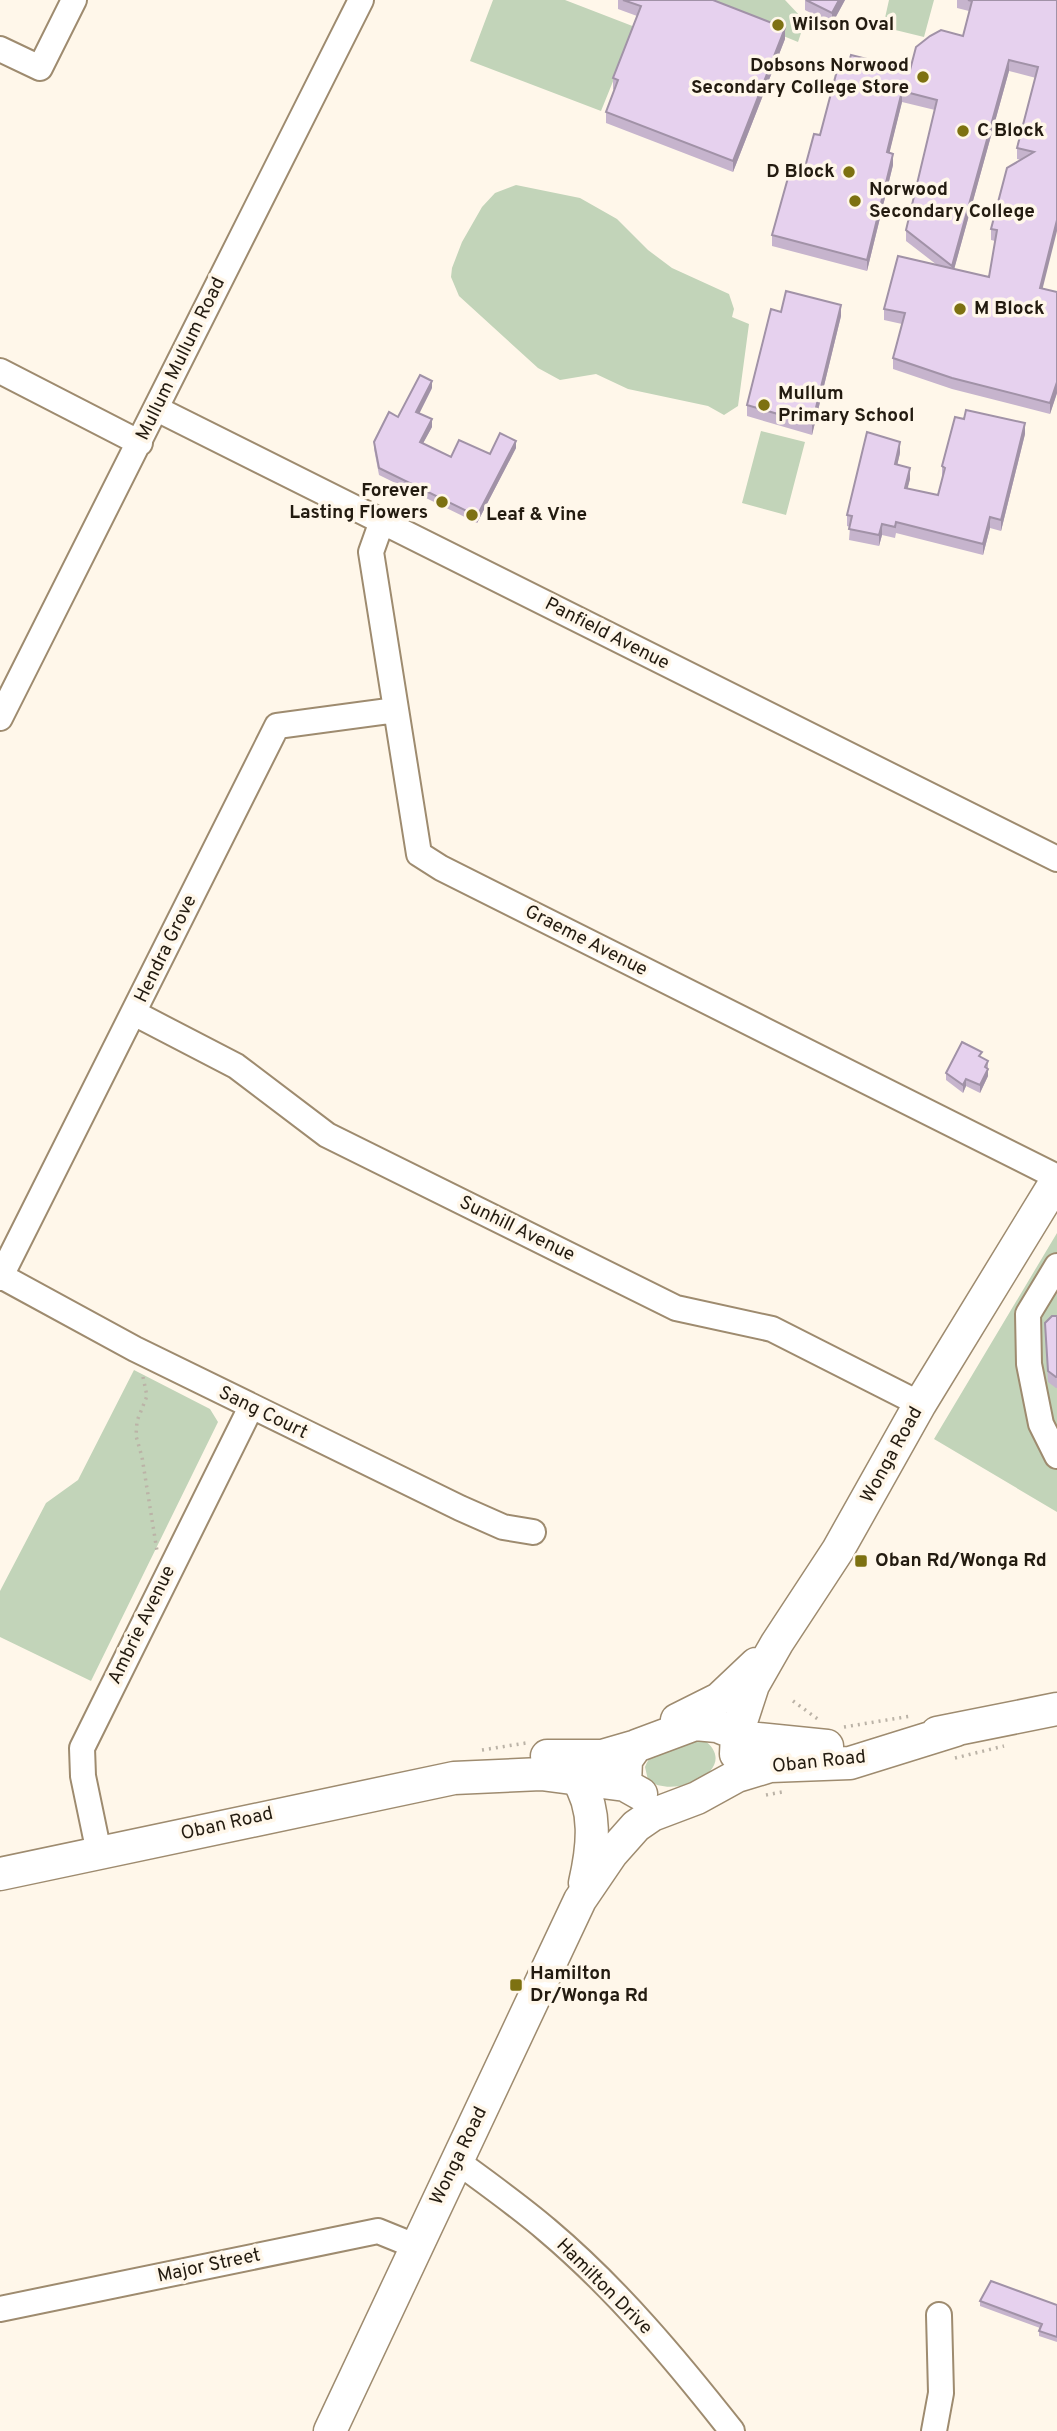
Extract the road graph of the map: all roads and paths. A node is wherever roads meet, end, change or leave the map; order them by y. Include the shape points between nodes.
1 (74, 0) edge
2 (360, 0) edge
3 (0, 49) edge
4 (0, 371) edge
5 (156, 409) junction
6 (140, 443) junction
7 (382, 521) junction
8 (3, 703) edge
9 (396, 710) junction
10 (1057, 859) edge
11 (134, 1013) junction
12 (1057, 1179) edge
13 (1057, 1266) edge
14 (0, 1277) edge
15 (135, 1349) junction
16 (920, 1404) junction
17 (251, 1407) junction
18 (1057, 1456) edge
19 (533, 1532) dead end
20 (172, 1562) junction
21 (775, 1647) junction
22 (793, 1701) dead end
23 (1057, 1709) edge
24 (913, 1716) dead end
25 (829, 1723) dead end
26 (838, 1726) dead end
27 (956, 1730) junction
28 (737, 1735) junction
29 (779, 1743) junction
30 (634, 1746) junction
31 (576, 1777) junction
32 (454, 1778) junction
33 (721, 1785) junction
34 (626, 1786) junction
35 (99, 1853) junction
36 (0, 1874) edge
37 (586, 1890) junction
38 (458, 2162) junction
39 (415, 2246) junction
40 (0, 2309) edge
41 (939, 2315) dead end
42 (330, 2431) edge
43 (732, 2431) edge
44 (934, 2431) edge

1 - 3 street via 40,68
2 - 5 street, Mullum Mullum Road
4 - 6 street
5 - 6 street, Mullum Mullum Road
5 - 7 street, Panfield Avenue
6 - 8 street, Mullum Mullum Road
7 - 9 street, Graeme Avenue via 371,552
7 - 10 street, Panfield Avenue
9 - 11 street, Hendra Grove via 277,726
9 - 12 street, Graeme Avenue via 419,853 429,862
11 - 14 street, Hendra Grove
11 - 16 street, Sunhill Avenue via 236,1066 327,1135 676,1308 772,1329
12 - 16 main road, Wonga Road
13 - 18 street via 1028,1314 1031,1376 1041,1424
14 - 15 street, Sang Court
15 - 17 street, Sang Court
15 - 20 path via 129,1365 142,1371 147,1396 136,1436 157,1552
16 - 21 main road, Wonga Road via 838,1550
17 - 19 street, Sang Court via 460,1508 503,1527
17 - 20 street, Ambrie Avenue
20 - 35 street, Ambrie Avenue via 82,1748
21 - 28 main road, Wonga Road via 753,1685
21 - 29 main road via 766,1708
21 - 30 main road via 719,1699
22 - 25 path
23 - 27 main road, Oban Road
24 - 26 path
27 - 29 main road, Oban Road via 850,1745
27 - 33 main road, Oban Road via 861,1760 764,1767
28 - 29 main road, Oban Road
28 - 30 main road, Oban Road via 700,1724
28 - 33 main road, Wonga Road via 736,1758
30 - 32 main road, Oban Road via 602,1756 509,1759
30 - 34 main road via 625,1765
31 - 32 main road, Oban Road
31 - 34 main road, Oban Road
31 - 37 main road via 586,1795 593,1835
32 - 35 main road, Oban Road
33 - 34 main road, Oban Road via 664,1799
33 - 37 main road via 636,1826
34 - 37 main road
35 - 36 main road, Oban Road
37 - 38 main road, Wonga Road
38 - 39 main road, Wonga Road
38 - 43 street, Hamilton Drive via 548,2231 611,2291 671,2355
39 - 40 street, Major Street via 378,2231
39 - 42 main road, Wonga Road
41 - 44 street via 941,2393

